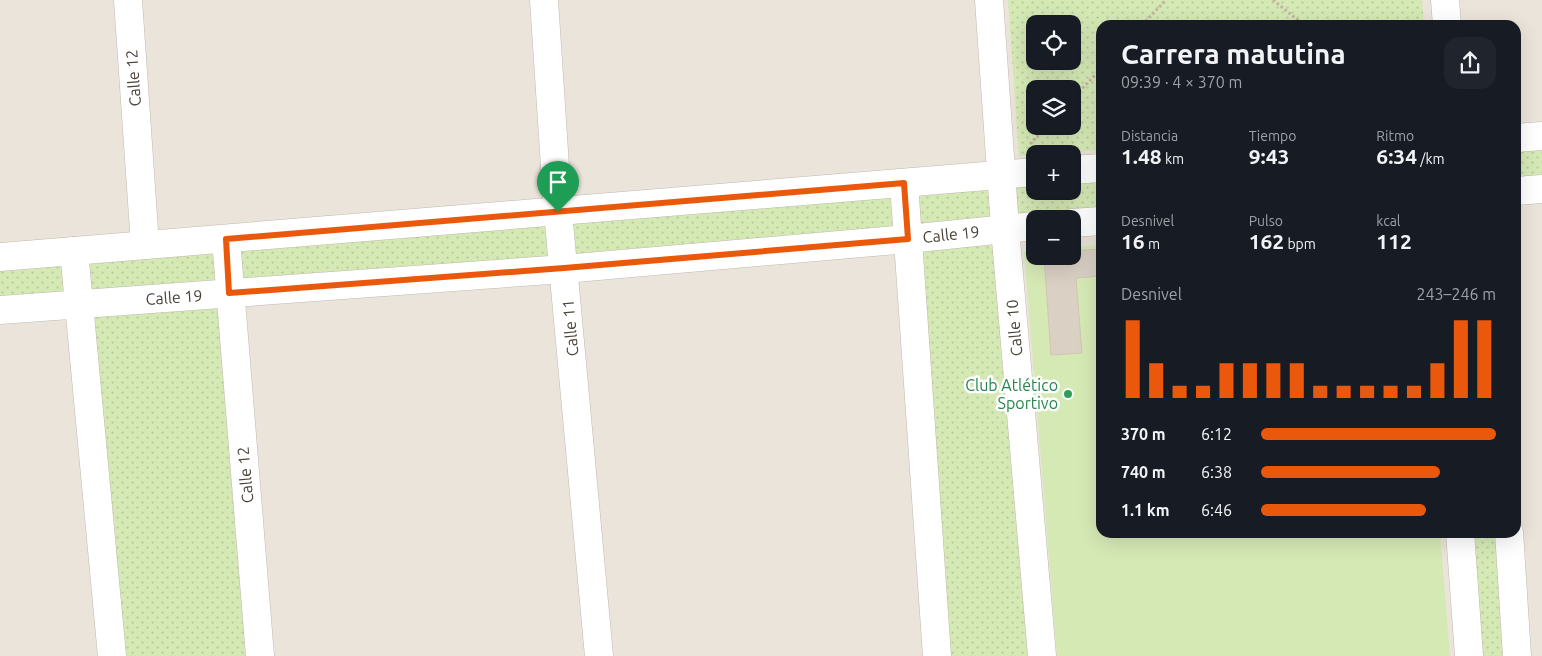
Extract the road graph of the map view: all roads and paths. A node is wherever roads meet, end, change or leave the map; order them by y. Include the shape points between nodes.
1 (128, 0) edge
2 (544, 0) edge
3 (988, 0) edge
4 (1166, 0) edge
5 (1273, 0) edge
6 (1445, 0) edge
7 (1147, 20) edge
8 (1298, 20) edge
9 (1447, 20) edge
10 (1096, 74) edge
11 (1081, 90) edge
12 (1542, 136) edge
13 (1521, 138) edge
14 (1026, 163) edge
15 (1096, 168) edge
16 (1081, 169) edge
17 (1002, 175) junction
18 (904, 183) junction
19 (1542, 189) edge
20 (1521, 191) edge
21 (558, 212) junction
22 (1096, 221) edge
23 (1081, 222) edge
24 (1026, 227) edge
25 (1005, 228) junction
26 (226, 239) junction
27 (908, 239) junction
28 (145, 245) junction
29 (74, 251) junction
30 (0, 257) edge
31 (564, 268) junction
32 (229, 293) junction
33 (78, 303) junction
34 (0, 310) edge
35 (1460, 538) edge
36 (1509, 538) edge
37 (112, 656) edge
38 (260, 656) edge
39 (599, 656) edge
40 (936, 656) edge
41 (1042, 656) edge
42 (1469, 656) edge
43 (1517, 656) edge

1 - 28 street, Calle 12
2 - 21 street, Calle 11
3 - 17 street, Calle 10
4 - 7 path
5 - 8 path
6 - 9 street
10 - 11 path
12 - 13 street
14 - 17 street
15 - 16 street
17 - 18 street
17 - 25 street, Calle 10
18 - 21 street
18 - 27 street
19 - 20 street
21 - 26 street
21 - 31 street, Calle 11
22 - 23 street
24 - 25 street, Calle 19
25 - 27 street, Calle 19
25 - 41 street, Calle 10
26 - 28 street
26 - 32 street, Calle 12
27 - 31 street, Calle 19
27 - 40 street
28 - 29 street
29 - 30 street
29 - 33 street
31 - 32 street, Calle 19
31 - 39 street, Calle 11
32 - 33 street, Calle 19
32 - 38 street, Calle 12
33 - 34 street, Calle 19
33 - 37 street
35 - 42 street
36 - 43 street

